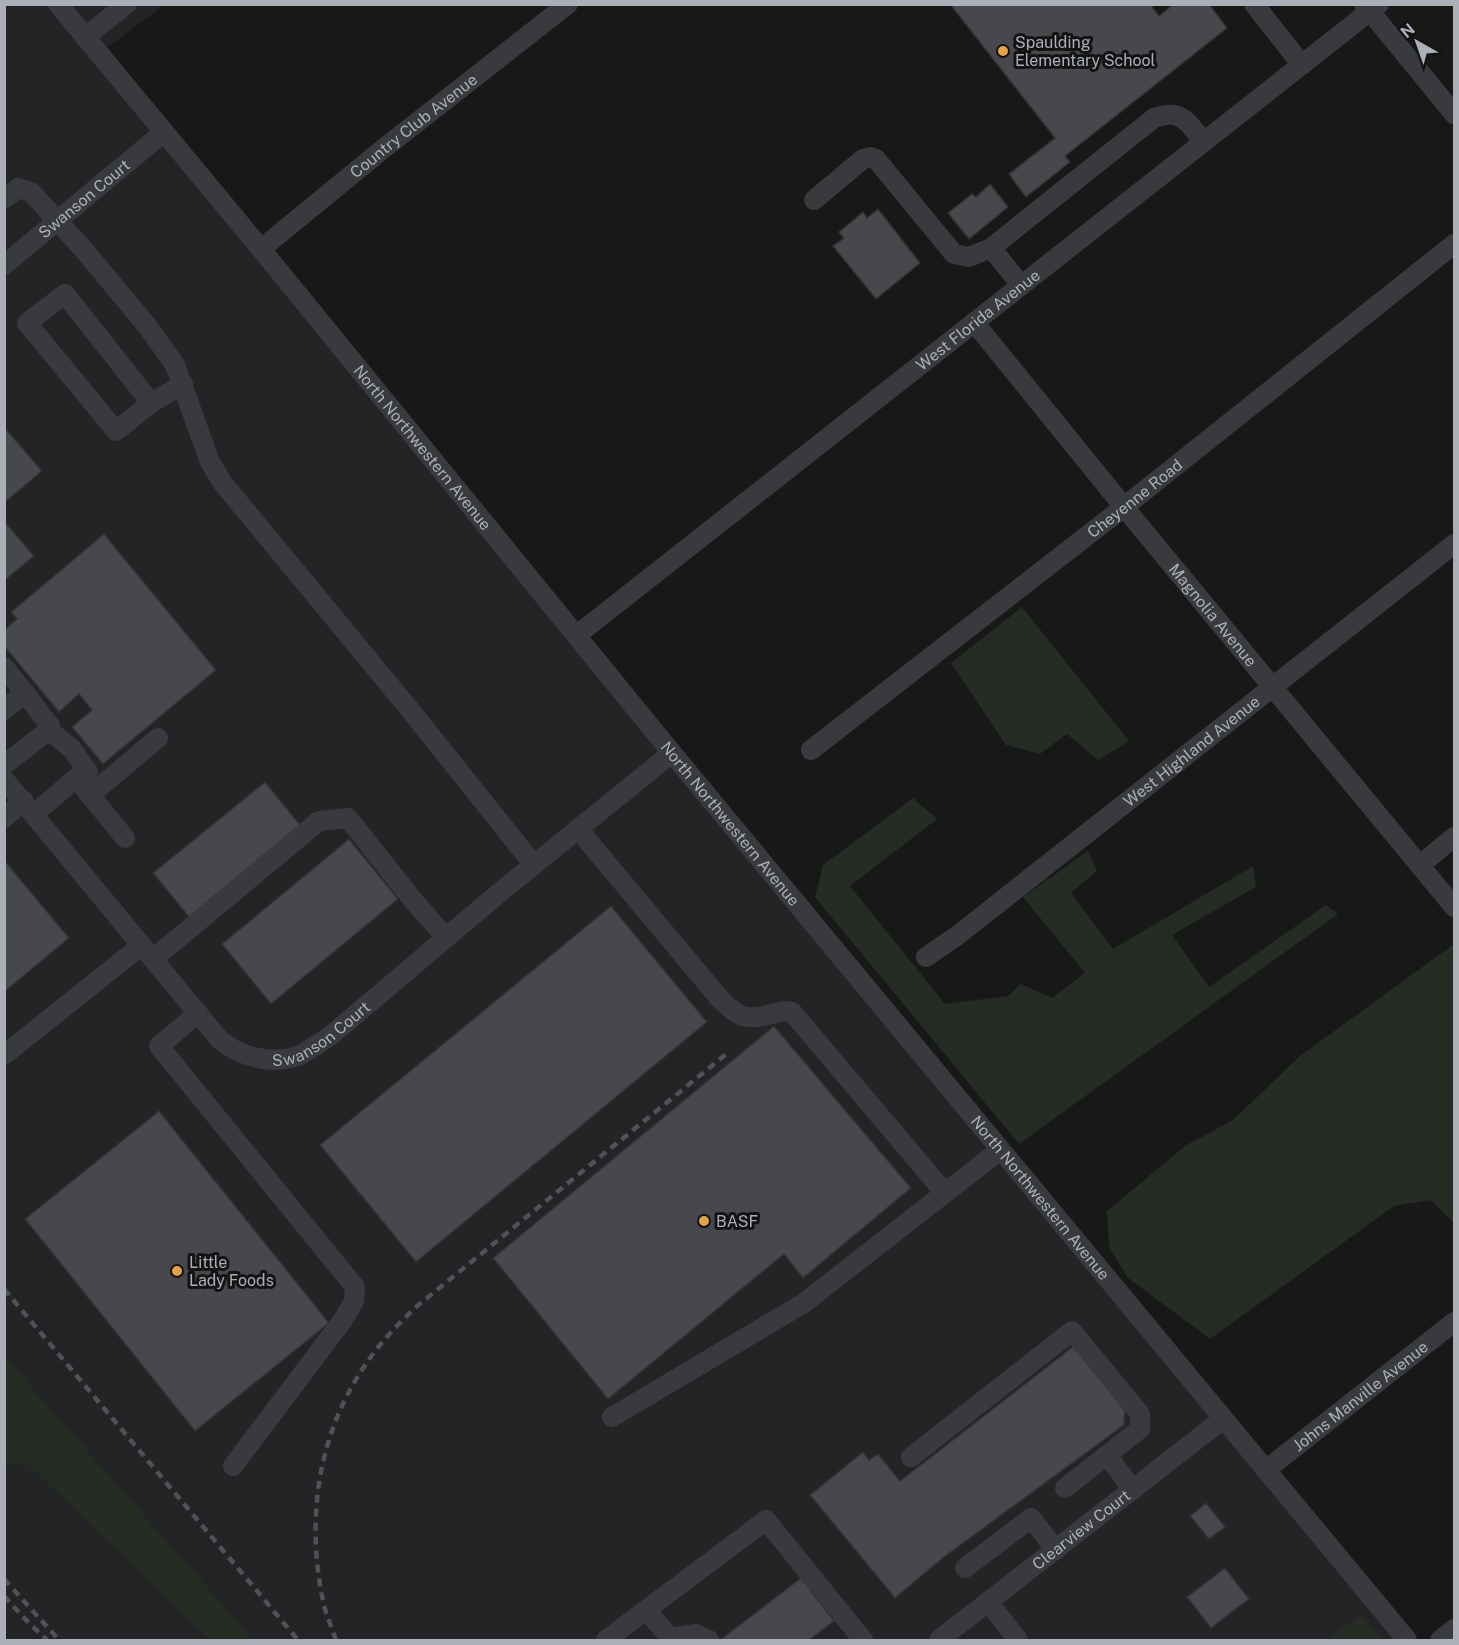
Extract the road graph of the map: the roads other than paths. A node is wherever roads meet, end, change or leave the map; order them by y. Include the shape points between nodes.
1 (58, 4) edge
2 (127, 4) edge
3 (568, 4) edge
4 (1254, 4) edge
5 (1371, 7) edge
6 (85, 37) junction
7 (1302, 65) junction
8 (1455, 114) edge
9 (163, 133) junction
10 (1204, 142) junction
11 (4, 199) edge
12 (814, 200) dead end
13 (58, 220) junction
14 (1455, 244) edge
15 (991, 248) junction
16 (261, 249) junction
17 (4, 265) edge
18 (1021, 285) junction
19 (974, 322) junction
20 (183, 384) junction
21 (150, 404) junction
22 (1124, 507) junction
23 (1455, 544) edge
24 (576, 635) junction
25 (4, 667) edge
26 (1273, 687) junction
27 (26, 693) junction
28 (4, 710) edge
29 (49, 730) junction
30 (158, 738) dead end
31 (811, 750) dead end
32 (672, 753) junction
33 (4, 765) edge
34 (76, 778) junction
35 (4, 779) edge
36 (90, 795) junction
37 (29, 808) junction
38 (4, 818) edge
39 (578, 829) junction
40 (1455, 837) edge
41 (125, 838) dead end
42 (534, 865) junction
43 (1420, 865) junction
44 (1455, 907) edge
45 (446, 938) junction
46 (147, 952) junction
47 (926, 957) dead end
48 (198, 1013) junction
49 (4, 1055) edge
50 (1000, 1150) junction
51 (945, 1193) junction
52 (1455, 1322) edge
53 (612, 1417) dead end
54 (1224, 1419) junction
55 (1107, 1455) junction
56 (911, 1457) dead end
57 (233, 1466) dead end
58 (1266, 1470) junction
59 (1065, 1488) dead end
60 (1133, 1490) junction
61 (1056, 1550) junction
62 (965, 1568) dead end
63 (988, 1602) junction
64 (646, 1610) junction
65 (1455, 1629) edge
66 (671, 1639) edge
67 (606, 1641) edge
68 (710, 1641) edge
69 (863, 1641) edge
70 (939, 1641) edge
71 (1018, 1641) edge
72 (1407, 1641) edge
73 (1440, 1641) edge

1 - 6 street, North Northwestern Avenue
2 - 6 street
3 - 16 street, Country Club Avenue
4 - 7 street
5 - 7 street, West Florida Avenue
5 - 8 street
6 - 9 street, North Northwestern Avenue
7 - 10 street, West Florida Avenue
9 - 13 street, Swanson Court
9 - 16 street, North Northwestern Avenue
10 - 15 street via 1183,118 1168,114 1154,118
10 - 18 street, West Florida Avenue
11 - 13 street via 18,188 31,192
12 - 15 street via 870,157 876,159 954,254 969,257
13 - 17 street, Swanson Court
13 - 20 street via 148,327 175,365
14 - 22 street, Cheyenne Road
15 - 18 street
16 - 24 street, North Northwestern Avenue
18 - 19 street, West Florida Avenue
19 - 22 street, Magnolia Avenue
19 - 24 street, West Florida Avenue
20 - 21 street
20 - 42 street via 210,462 222,482
21 - 21 street via 116,430 27,323 65,294
22 - 26 street, Magnolia Avenue
22 - 31 street, Cheyenne Road
23 - 26 street, West Highland Avenue
24 - 32 street, North Northwestern Avenue
25 - 27 street
26 - 43 street, Magnolia Avenue
26 - 47 street, West Highland Avenue
27 - 28 street
27 - 29 street
29 - 33 street
29 - 34 street via 72,749 88,772
30 - 36 street
32 - 39 street, Swanson Court
32 - 50 street, North Northwestern Avenue
34 - 36 street
34 - 37 street
35 - 37 street, Swanson Court
36 - 41 street
37 - 38 street
37 - 46 street, Swanson Court
39 - 42 street, Swanson Court
39 - 51 street via 734,1012 749,1018 792,1012
40 - 43 street
42 - 45 street, Swanson Court
43 - 44 street, Magnolia Avenue
45 - 46 street via 348,818 319,821
45 - 48 street, Swanson Court via 329,1037 298,1056 280,1059 244,1054 219,1038
46 - 48 street, Swanson Court
46 - 49 street
48 - 57 street via 159,1046 355,1287 354,1301 343,1320
50 - 51 street
50 - 54 street, North Northwestern Avenue
51 - 53 street via 804,1303
52 - 58 street, Johns Manville Avenue
54 - 58 street, North Northwestern Avenue
54 - 60 street, Clearview Court
55 - 56 street via 1140,1430 1140,1414 1072,1331
55 - 59 street
55 - 60 street
58 - 72 street, North Northwestern Avenue
60 - 61 street, Clearview Court
61 - 62 street via 1031,1518
61 - 63 street, Clearview Court
63 - 70 street, Clearview Court
63 - 71 street
64 - 66 street
64 - 67 street
64 - 69 street via 766,1520
65 - 73 street
66 - 68 street via 696,1634

